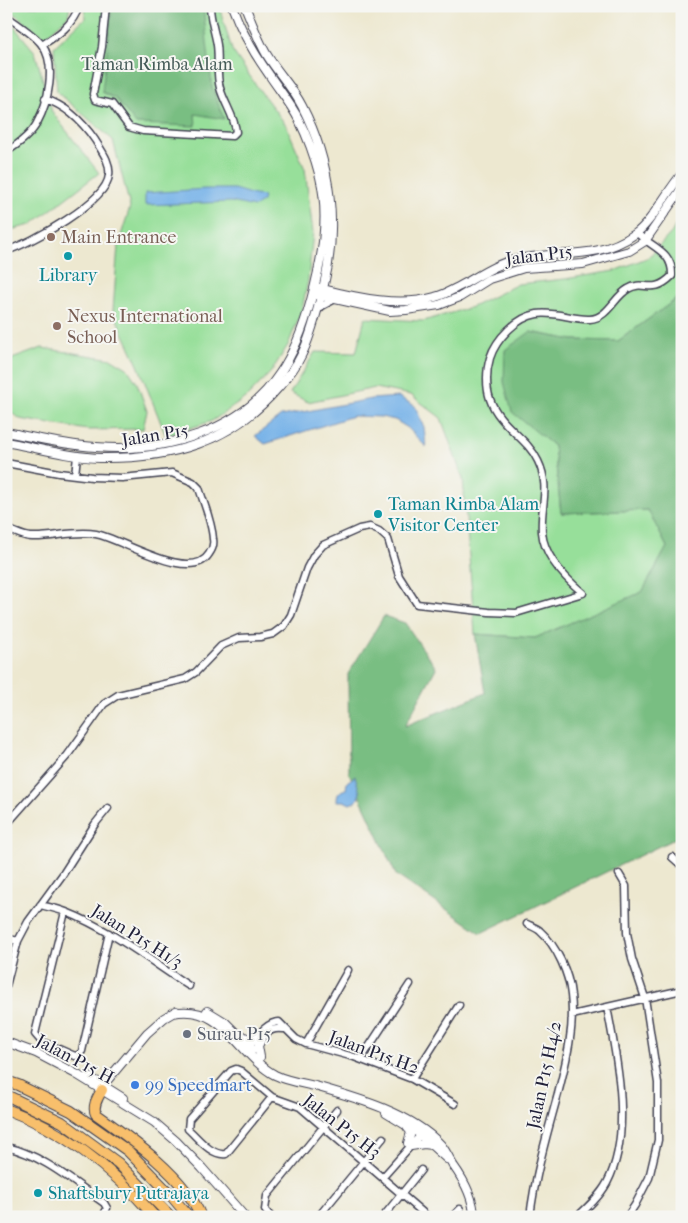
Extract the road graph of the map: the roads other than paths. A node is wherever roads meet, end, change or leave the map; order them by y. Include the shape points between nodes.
1 (79, 6) edge
2 (106, 6) edge
3 (210, 6) edge
4 (232, 6) edge
5 (245, 6) edge
6 (6, 16) edge
7 (42, 45) junction
8 (45, 99) junction
9 (6, 152) edge
10 (682, 174) edge
11 (324, 179) junction
12 (682, 188) edge
13 (637, 233) junction
14 (645, 241) junction
15 (6, 251) edge
16 (326, 278) junction
17 (318, 291) junction
18 (335, 296) junction
19 (316, 312) junction
20 (6, 432) edge
21 (6, 442) edge
22 (172, 447) junction
23 (77, 456) junction
24 (6, 463) edge
25 (74, 475) junction
26 (6, 529) edge
27 (108, 808) dead end
28 (6, 825) edge
29 (672, 857) dead end
30 (682, 866) edge
31 (619, 874) dead end
32 (40, 905) junction
33 (65, 912) junction
34 (527, 924) dead end
35 (109, 933) junction
36 (6, 938) edge
37 (18, 942) junction
38 (348, 970) dead end
39 (410, 984) dead end
40 (6, 985) edge
41 (188, 986) dead end
42 (682, 990) edge
43 (6, 992) edge
44 (645, 998) junction
45 (459, 1005) dead end
46 (607, 1007) junction
47 (173, 1014) junction
48 (572, 1015) junction
49 (237, 1032) junction
50 (6, 1037) edge
51 (259, 1038) junction
52 (6, 1042) edge
53 (306, 1044) junction
54 (249, 1050) junction
55 (260, 1057) junction
56 (361, 1059) junction
57 (113, 1074) junction
58 (412, 1079) junction
59 (6, 1080) edge
60 (95, 1080) junction
61 (291, 1080) junction
62 (102, 1089) junction
63 (117, 1093) junction
64 (6, 1095) edge
65 (272, 1097) junction
66 (455, 1104) dead end
67 (374, 1106) junction
68 (6, 1109) edge
69 (337, 1110) dead end
70 (154, 1122) junction
71 (407, 1126) junction
72 (324, 1127) junction
73 (421, 1132) junction
74 (383, 1138) dead end
75 (410, 1145) junction
76 (432, 1145) junction
77 (6, 1147) edge
78 (363, 1161) junction
79 (452, 1163) junction
80 (421, 1170) dead end
81 (381, 1176) junction
82 (402, 1194) junction
83 (460, 1209) dead end
84 (104, 1215) edge
85 (169, 1215) edge
86 (155, 1217) edge
87 (189, 1217) edge
88 (201, 1217) edge
89 (245, 1217) edge
90 (271, 1217) edge
91 (318, 1217) edge
92 (383, 1217) edge
93 (428, 1217) edge
94 (452, 1217) edge
95 (474, 1217) edge
96 (530, 1217) edge
97 (577, 1217) edge
98 (626, 1217) edge

1 - 7 street via 69,25
2 - 3 street via 93,94 95,100 112,104 129,127 143,131 232,136 236,125 219,86 218,48
4 - 11 street via 258,58 299,120
5 - 11 street via 267,55 301,104 314,130
6 - 7 street
7 - 8 street via 50,65
8 - 9 street via 37,124 24,140
8 - 15 street via 64,107 85,128 109,166 109,179 96,196 72,216
10 - 13 street
11 - 16 street via 331,228
11 - 17 street via 325,222
12 - 14 street
13 - 14 street
13 - 18 street, Jalan P15 via 609,248 588,253 517,259 494,267 436,297 391,301
14 - 18 street, Jalan P15 via 629,251 583,264 524,268 501,274 481,282 460,297 431,306 390,311
14 - 28 street via 666,254 673,267 672,276 665,283 656,287 628,289 606,312 592,319 540,313 528,316 513,326 490,358 487,381 497,415 534,453 542,470 546,488 542,531 545,544 566,578 583,593 516,613 417,604 399,576 388,539 370,527 359,529 323,545 314,555 291,615 273,634 240,638 221,646 185,679 118,695 104,704 67,756
16 - 17 street
16 - 18 street
17 - 18 street, Jalan P15
17 - 19 street, Jalan P15
17 - 22 street, Jalan P15 via 294,349 268,389 236,417
18 - 19 street
19 - 22 street, Jalan P15 via 302,355 266,402 218,437
20 - 22 street, Jalan P15 via 97,447
21 - 23 street, Jalan P15
22 - 23 street, Jalan P15 via 132,456
23 - 25 street
24 - 25 street
25 - 26 street via 108,478 172,474 193,482 199,488 214,540 207,558 186,564 151,556 97,534 80,532 29,537
27 - 32 street
29 - 30 street
31 - 44 street via 626,886 627,934 632,959
32 - 33 street, Jalan P15 H1/3
32 - 37 street
33 - 35 street, Jalan P15 H1/3
33 - 35 street via 35,1034 41,1041 75,1056 82,1051
34 - 48 street, Jalan P15 H4/2 via 539,930 560,958 571,995
35 - 41 street, Jalan P15 H1/3
36 - 37 street
37 - 40 street
38 - 53 street
39 - 56 street
40 - 43 street
42 - 44 street
44 - 46 street
44 - 98 street via 658,1082 658,1140 649,1178
45 - 58 street
46 - 48 street
46 - 97 street via 618,1066 620,1134 616,1160 607,1184
47 - 49 street, Jalan P15 H via 181,1008 202,1010 215,1014
47 - 54 street, Jalan P15 H via 189,1012 212,1019
47 - 57 street, Jalan P15 H via 147,1033
48 - 96 street, Jalan P15 H4/2 via 565,1066
49 - 51 street via 249,1039
49 - 54 street, Jalan P15 H
50 - 60 street, Jalan P15 H via 38,1049
51 - 53 street, Jalan P15 H2 via 275,1027 284,1029
51 - 54 street, Jalan P15 H2
51 - 55 street
52 - 62 street, Jalan P15 H via 36,1053
53 - 56 street, Jalan P15 H2
54 - 55 street, Jalan P15 H
54 - 61 street, Jalan P15 H via 264,1068
55 - 61 street, Jalan P15 H
56 - 58 street, Jalan P15 H2
57 - 60 street
57 - 62 street, Jalan P15 H
57 - 63 street
58 - 66 street, Jalan P15 H2
59 - 87 main road via 71,1111 128,1151
60 - 62 street, Jalan P15 H
61 - 67 street, Jalan P15 H
62 - 63 street, Jalan P15 H
62 - 70 street, Jalan P15 H
62 - 88 main road via 94,1105 96,1114 144,1149 186,1191
63 - 70 street, Jalan P15 H
64 - 85 main road via 62,1122 118,1163
65 - 65 street, Jalan P15 H3 via 236,1069 189,1118 188,1129 202,1143 221,1155 226,1154
65 - 72 street, Jalan P15 H3 via 300,1107
67 - 71 street, Jalan P15 H
67 - 73 street, Jalan P15 H via 399,1114
68 - 86 main road via 80,1147 107,1168
69 - 72 street
70 - 89 street, Jalan P15 H via 202,1168
71 - 73 street, Jalan P15 H
71 - 75 street via 411,1132
72 - 78 street, Jalan P15 H3
72 - 90 street via 267,1196 265,1210
73 - 75 street, Jalan P15 H3
73 - 76 street, Jalan P15 H
73 - 79 street, Jalan P15 H via 441,1146
74 - 78 street
75 - 76 street
75 - 81 street, Jalan P15 H3
76 - 79 street, Jalan P15 H
77 - 84 street via 24,1151 56,1169 104,1203 107,1208
78 - 81 street, Jalan P15 H3
78 - 91 street
79 - 95 street, Jalan P15 H via 464,1183
80 - 82 street
81 - 82 street, Jalan P15 H3
82 - 92 street
82 - 93 street, Jalan P15 H3
83 - 94 street

